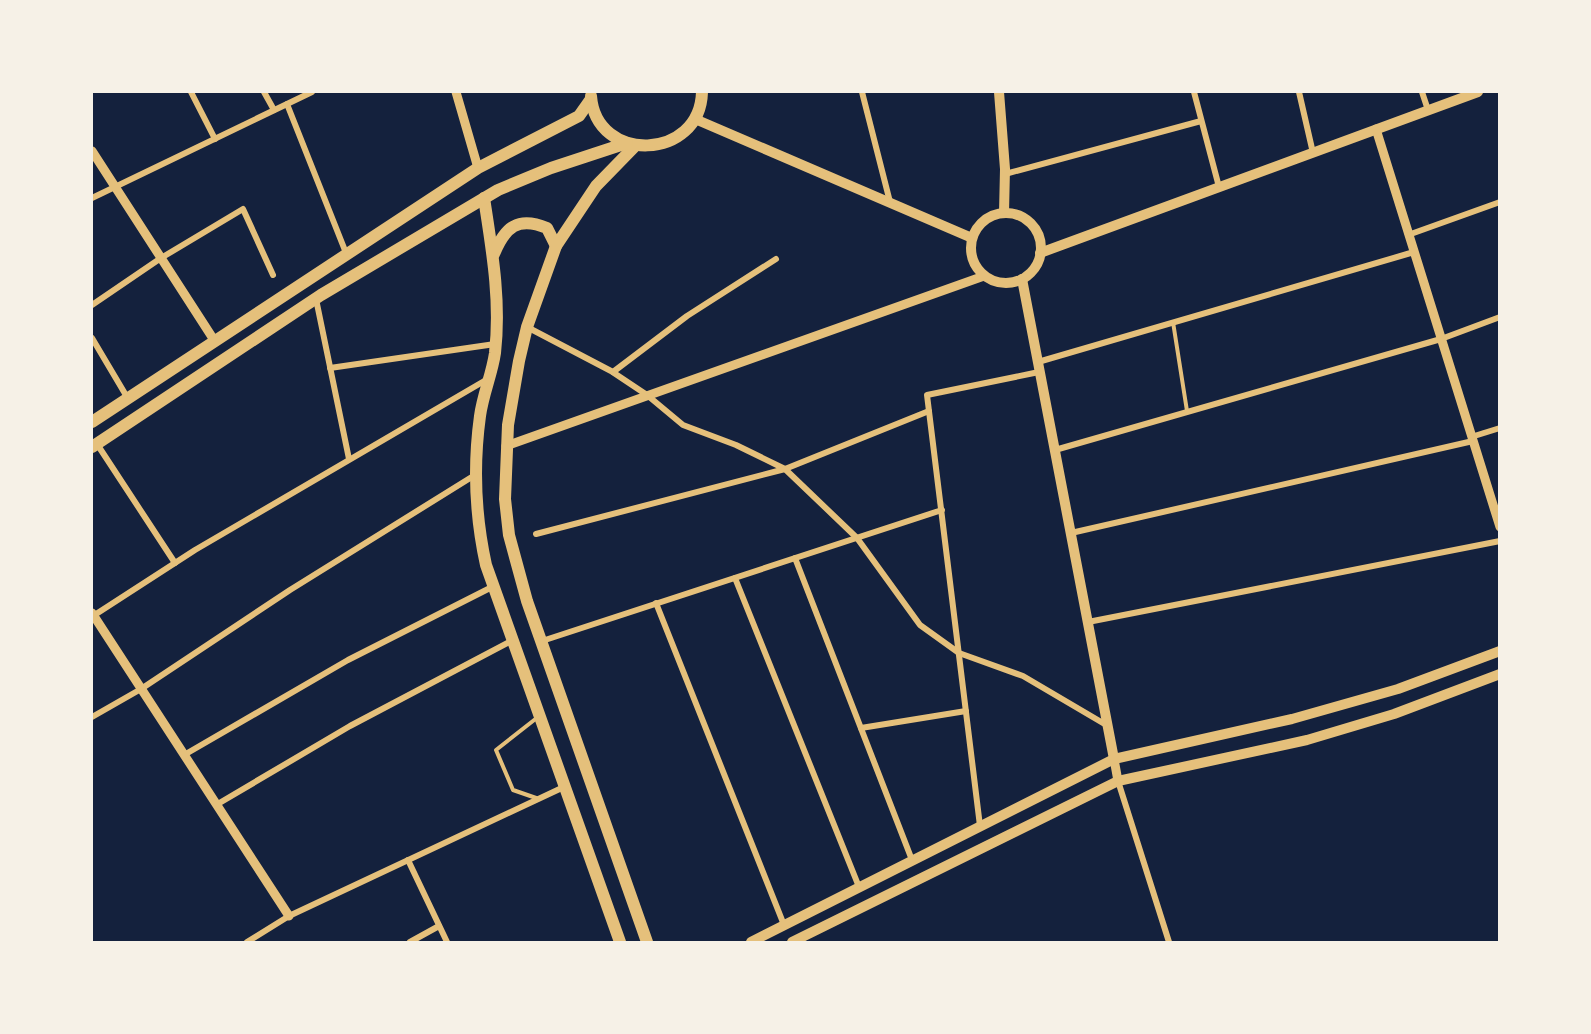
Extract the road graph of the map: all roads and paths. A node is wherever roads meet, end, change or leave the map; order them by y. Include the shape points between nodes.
1 (191, 92) edge
2 (264, 92) edge
3 (312, 92) edge
4 (456, 92) edge
5 (702, 92) edge
6 (862, 92) edge
7 (999, 92) edge
8 (1194, 92) edge
9 (1299, 92) edge
10 (1422, 92) edge
11 (1478, 92) edge
12 (591, 95) edge
13 (287, 104) junction
14 (274, 110) junction
15 (1428, 110) junction
16 (695, 119) junction
17 (1201, 121) junction
18 (1376, 129) junction
19 (215, 139) junction
20 (631, 144) junction
21 (92, 151) edge
22 (1313, 153) junction
23 (478, 168) junction
24 (1005, 174) junction
25 (115, 187) junction
26 (1219, 188) junction
27 (92, 198) edge
28 (484, 198) junction
29 (1500, 202) edge
30 (890, 203) junction
31 (1004, 213) junction
32 (1408, 235) junction
33 (972, 238) junction
34 (556, 246) junction
35 (1414, 252) junction
36 (346, 253) junction
37 (1040, 253) junction
38 (493, 256) junction
39 (161, 258) junction
40 (776, 259) dead end
41 (273, 275) dead end
42 (984, 276) junction
43 (1022, 279) junction
44 (316, 299) junction
45 (92, 305) edge
46 (1500, 317) edge
47 (1173, 322) junction
48 (526, 327) junction
49 (92, 338) edge
50 (1441, 339) junction
51 (214, 340) junction
52 (495, 344) junction
53 (1039, 367) junction
54 (330, 368) junction
55 (613, 372) junction
56 (489, 379) junction
57 (647, 395) junction
58 (127, 397) junction
59 (929, 411) junction
60 (1187, 412) junction
61 (92, 422) edge
62 (1500, 428) edge
63 (1472, 439) junction
64 (94, 445) edge
65 (506, 446) junction
66 (1055, 450) junction
67 (349, 459) junction
68 (785, 469) junction
69 (475, 475) junction
70 (942, 510) junction
71 (1500, 527) edge
72 (1071, 533) junction
73 (536, 534) dead end
74 (857, 538) junction
75 (1500, 541) edge
76 (795, 558) junction
77 (176, 563) junction
78 (735, 578) junction
79 (494, 586) junction
80 (656, 603) junction
81 (92, 615) edge
82 (1088, 622) junction
83 (514, 640) junction
84 (542, 641) junction
85 (1500, 651) edge
86 (959, 653) junction
87 (1500, 674) edge
88 (141, 689) junction
89 (966, 711) junction
90 (541, 715) junction
91 (92, 717) edge
92 (1108, 726) junction
93 (861, 728) junction
94 (184, 755) junction
95 (1114, 759) junction
96 (1118, 781) junction
97 (566, 786) junction
98 (539, 798) junction
99 (216, 804) junction
100 (980, 826) junction
101 (408, 860) junction
102 (912, 860) junction
103 (859, 887) junction
104 (289, 916) junction
105 (784, 925) junction
106 (439, 926) junction
107 (247, 942) edge
108 (410, 942) edge
109 (447, 942) edge
110 (620, 942) edge
111 (647, 942) edge
112 (751, 942) edge
113 (792, 942) edge
114 (1169, 942) edge

1 - 19 street
2 - 14 street
3 - 13 street
4 - 23 street
5 - 16 main road
6 - 30 street
7 - 24 main road
8 - 17 street
9 - 22 street
10 - 15 street
11 - 15 main road
12 - 20 main road via 603,126
12 - 23 main road via 579,116
13 - 14 street
13 - 36 street
14 - 19 street
15 - 18 main road
16 - 20 main road via 670,141 653,146
16 - 30 main road
17 - 24 street
17 - 26 street
18 - 22 main road
18 - 32 street
19 - 25 street
20 - 28 main road via 551,168
20 - 34 main road via 596,186
21 - 25 street
22 - 26 main road
23 - 36 main road
24 - 31 main road
25 - 27 street
25 - 39 street
26 - 37 main road
28 - 38 main road
28 - 44 main road
29 - 32 street
30 - 33 main road
31 - 33 main road via 984,221
31 - 37 main road via 1024,218 1032,225 1038,233
32 - 35 street
33 - 42 main road via 972,259
34 - 38 main road via 547,228 533,222 522,223 500,239
34 - 48 main road
35 - 47 street
35 - 50 street
36 - 51 main road
37 - 43 main road via 1037,264
38 - 52 main road via 498,304
39 - 41 street via 243,209
39 - 45 street
39 - 51 street
40 - 55 street via 687,316
42 - 43 main road via 1002,283
42 - 57 street
43 - 53 main road
44 - 54 street
44 - 64 main road
46 - 50 street
47 - 53 street
47 - 60 lane
48 - 55 street
48 - 65 main road
49 - 58 street
50 - 60 street
50 - 63 street
51 - 58 main road
52 - 54 street
52 - 56 main road
53 - 59 street via 927,395
53 - 66 main road
54 - 67 street
55 - 57 street
56 - 67 street
56 - 69 main road via 480,413
57 - 65 street
57 - 68 street via 683,425
58 - 61 main road
59 - 68 street
59 - 70 street
60 - 66 street
62 - 63 street
63 - 71 street
63 - 72 street
64 - 77 street
65 - 84 main road via 509,535
66 - 72 main road
67 - 77 street
68 - 73 street
68 - 74 street
69 - 79 main road via 477,521
69 - 88 street
70 - 74 street
70 - 86 street
72 - 82 main road
74 - 76 street
74 - 86 street via 920,625
75 - 82 street
76 - 78 street
76 - 93 street
77 - 81 street
78 - 80 street
78 - 103 street
79 - 83 main road
79 - 94 street via 348,660
80 - 84 street
80 - 105 street
81 - 88 street
82 - 92 main road
83 - 90 main road
83 - 99 street via 350,726
84 - 111 main road
85 - 95 main road via 1398,689 1292,719
86 - 89 street
86 - 92 street via 1023,675
87 - 96 main road via 1394,714 1306,740
88 - 91 street
88 - 94 street
89 - 93 street
89 - 100 street
90 - 97 main road
90 - 98 lane via 496,750 513,790
92 - 95 main road
93 - 102 street
94 - 99 street
95 - 96 street
95 - 100 main road
96 - 113 main road
96 - 114 street
97 - 98 street
97 - 110 main road
98 - 101 street
99 - 104 street
100 - 102 main road
101 - 104 street
101 - 106 street
102 - 103 main road
103 - 105 main road
104 - 107 street
105 - 112 main road
106 - 108 street
106 - 109 street

